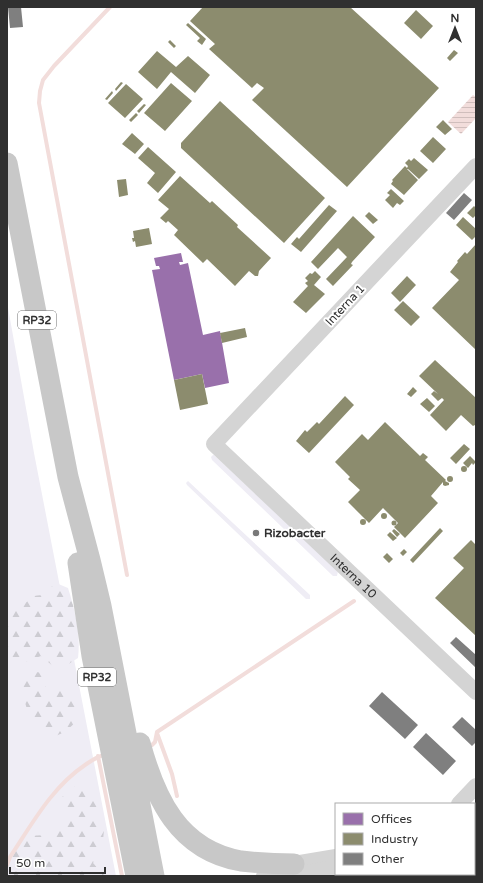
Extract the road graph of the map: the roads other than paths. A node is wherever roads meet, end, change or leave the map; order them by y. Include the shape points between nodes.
1 (7, 162) edge
2 (476, 166) edge
3 (214, 444) joint
4 (68, 477) junction
5 (101, 606) junction
6 (98, 684) junction
7 (476, 692) edge
8 (476, 786) edge
9 (460, 803) edge
10 (335, 857) edge
11 (335, 867) edge
12 (295, 872) edge
13 (268, 875) edge
14 (136, 876) edge
15 (143, 876) edge
16 (154, 876) edge

1 - 4 main road, RP32
2 - 3 street, Interna 1
3 - 7 street, Interna 10
4 - 5 main road, RP32
4 - 6 main road, RP32 via 78,563
5 - 12 main road via 147,765 158,795 174,821 185,833 211,852 225,857 268,863
5 - 16 main road, RP32
6 - 14 main road, RP32
6 - 15 main road via 122,769
8 - 9 street
10 - 12 street
11 - 12 street
12 - 13 street

